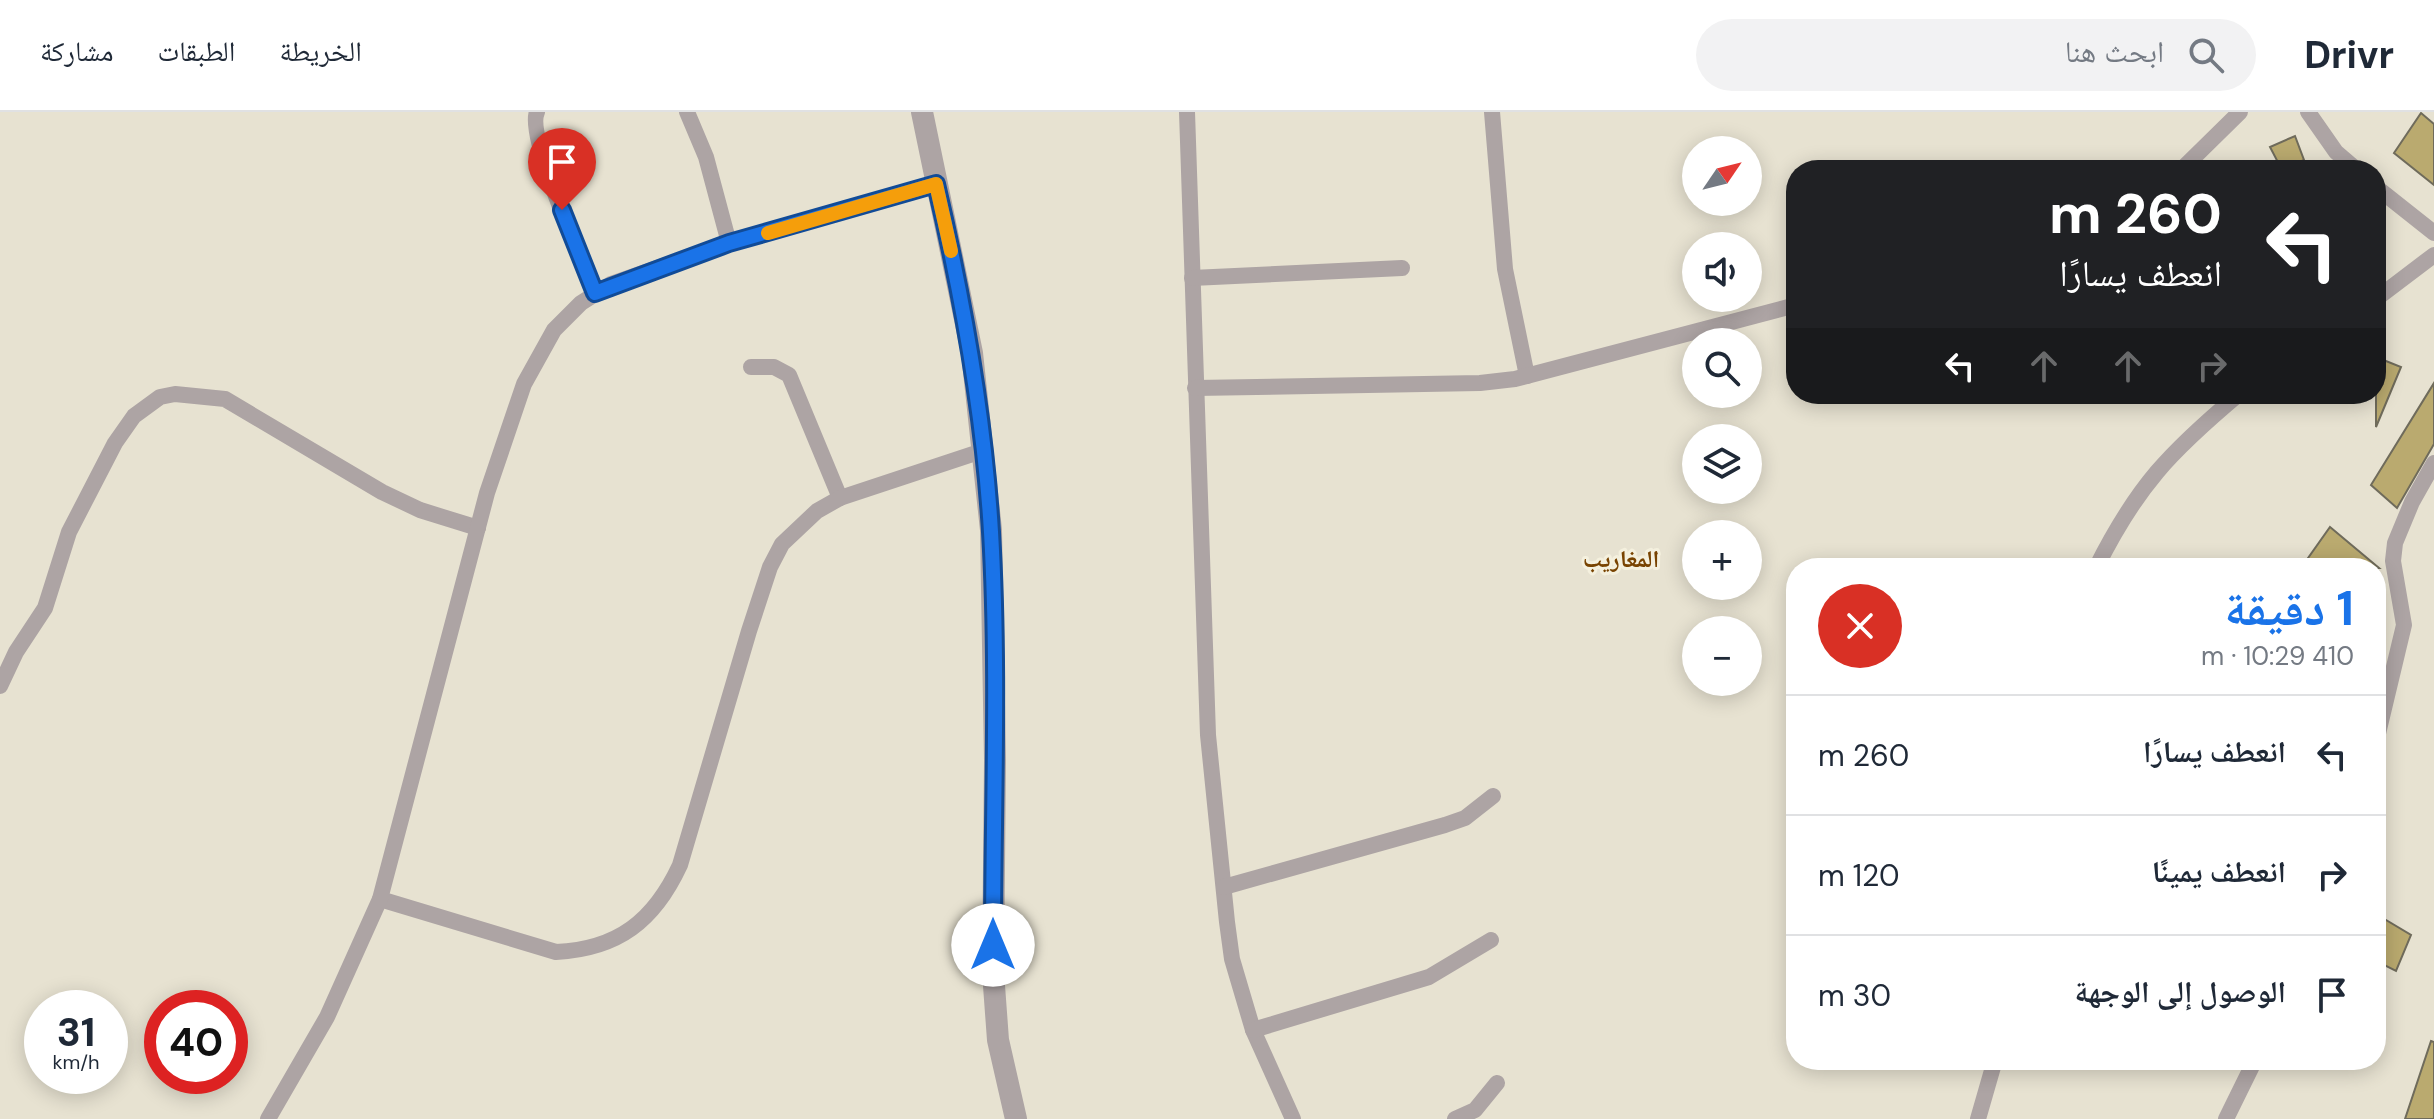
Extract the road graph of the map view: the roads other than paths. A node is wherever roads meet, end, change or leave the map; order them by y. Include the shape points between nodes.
1 (537, 112) edge
2 (687, 112) edge
3 (922, 112) edge
4 (1187, 112) edge
5 (1492, 112) edge
6 (2240, 112) edge
7 (2308, 112) edge
8 (2191, 160) edge
9 (2345, 160) edge
10 (936, 184) junction
11 (2386, 195) edge
12 (2434, 233) edge
13 (729, 243) junction
14 (2434, 255) edge
15 (1402, 268) dead end
16 (1192, 278) junction
17 (2386, 291) edge
18 (595, 293) junction
19 (1786, 308) edge
20 (751, 367) dead end
21 (1527, 376) junction
22 (1195, 388) junction
23 (2227, 404) edge
24 (982, 451) junction
25 (2434, 463) edge
26 (840, 498) junction
27 (478, 528) junction
28 (2101, 558) edge
29 (0, 686) edge
30 (2386, 700) edge
31 (1493, 796) dead end
32 (1224, 887) junction
33 (380, 899) junction
34 (1491, 940) dead end
35 (1253, 1030) junction
36 (1992, 1070) edge
37 (2250, 1070) edge
38 (1497, 1083) dead end
39 (274, 1117) edge
40 (1016, 1119) edge
41 (1293, 1119) edge
42 (1455, 1119) edge
43 (1978, 1119) edge
44 (2226, 1119) edge

1 - 18 street via 535,126 552,183
2 - 13 street via 706,157
3 - 10 street
4 - 16 street
5 - 21 street via 1505,269
6 - 8 street
7 - 9 street
10 - 13 street
10 - 24 street via 970,340
11 - 12 street
13 - 18 street
14 - 17 street
15 - 16 street
16 - 22 street
18 - 27 street via 554,330 524,384
19 - 21 street
20 - 26 street via 774,367 789,375
21 - 22 street via 1480,383
22 - 32 street via 1208,735
23 - 28 street via 2155,471 2120,519
24 - 26 street
24 - 40 street via 991,530 993,986 998,1040
25 - 30 street via 2395,543 2404,625
26 - 33 street via 797,528 770,567 680,865 670,888 635,927 605,944 556,952
27 - 29 street via 382,492 225,399 160,397 134,416 115,443 69,532 45,608
27 - 33 street
31 - 32 street via 1465,818 1445,825
32 - 35 street via 1232,959
33 - 39 street
34 - 35 street via 1429,977
35 - 41 street
36 - 43 street
37 - 44 street
38 - 42 street via 1475,1110

